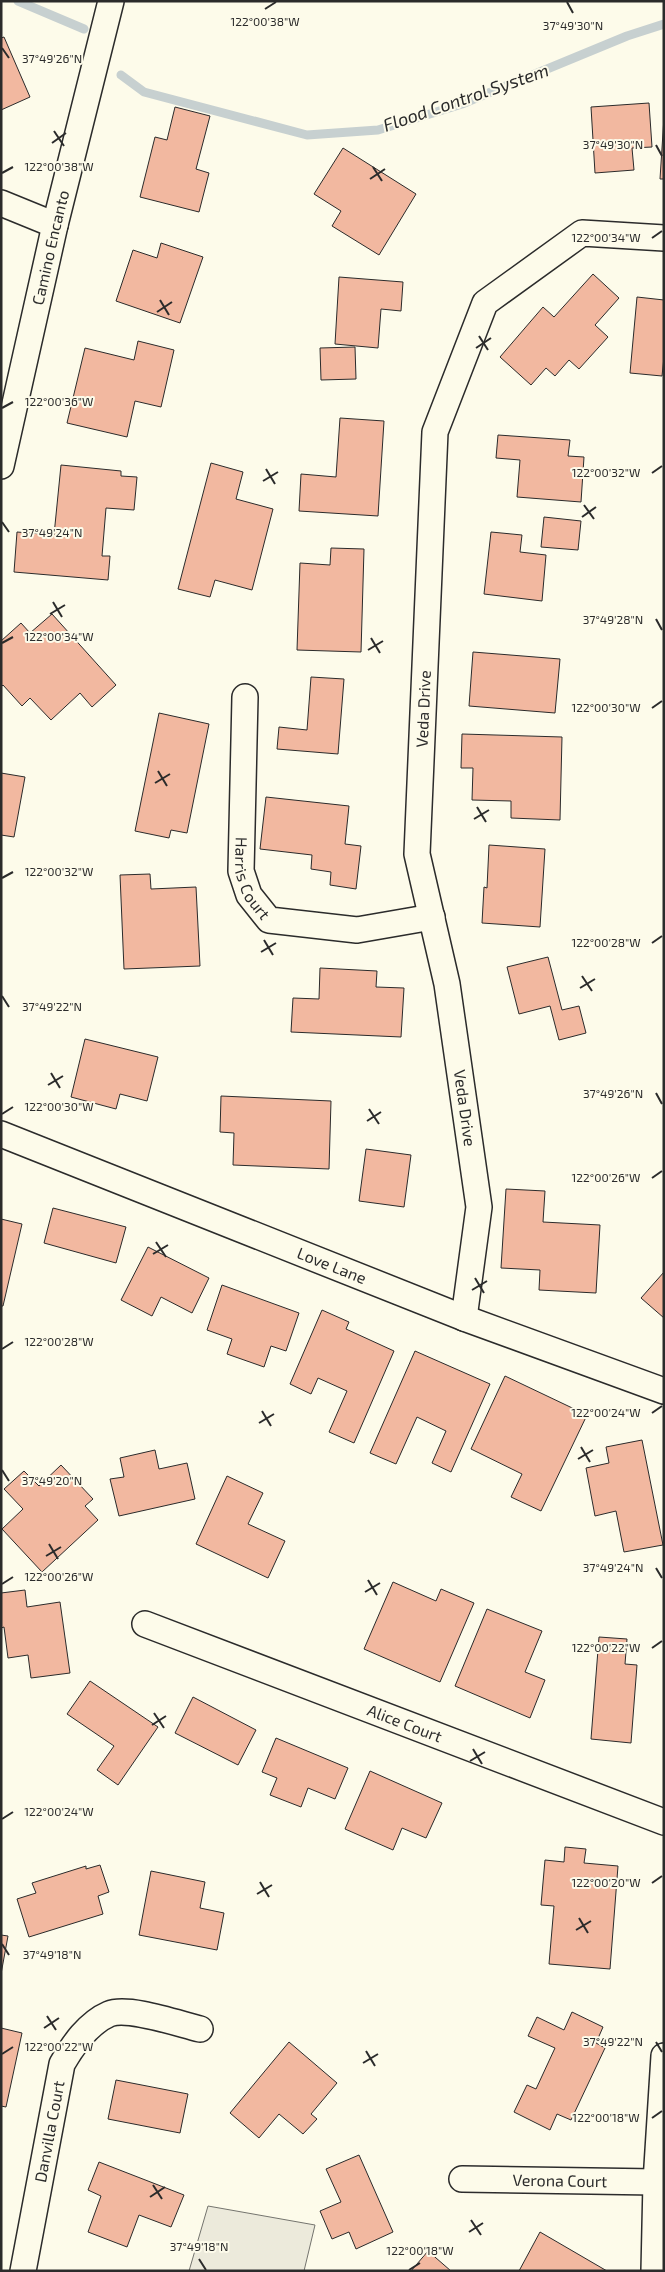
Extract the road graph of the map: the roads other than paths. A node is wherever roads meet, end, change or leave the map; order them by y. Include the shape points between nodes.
1 (111, 1) edge
2 (1, 203) edge
3 (55, 225) junction
4 (664, 238) edge
5 (1, 466) edge
6 (245, 697) dead end
7 (432, 917) junction
8 (1, 1134) edge
9 (464, 1318) junction
10 (664, 1391) edge
11 (145, 1624) dead end
12 (664, 1822) edge
13 (200, 2029) dead end
14 (664, 2056) edge
15 (462, 2179) dead end
16 (656, 2182) junction
17 (23, 2271) edge
18 (654, 2271) edge

1 - 3 street, Camino Encanto
2 - 3 street
3 - 5 street, Camino Encanto
4 - 7 street, Veda Drive via 582,233 485,303 435,432 417,854
6 - 7 street, Harris Court via 241,871 249,895 269,920 357,930
7 - 9 street, Veda Drive via 447,984 478,1207
8 - 9 street, Love Lane
9 - 10 street, Love Lane
11 - 12 street, Alice Court
13 - 17 street, Danvilla Court via 135,2013 110,2014 74,2043 62,2064
14 - 16 street
15 - 16 street, Verona Court
16 - 18 street

